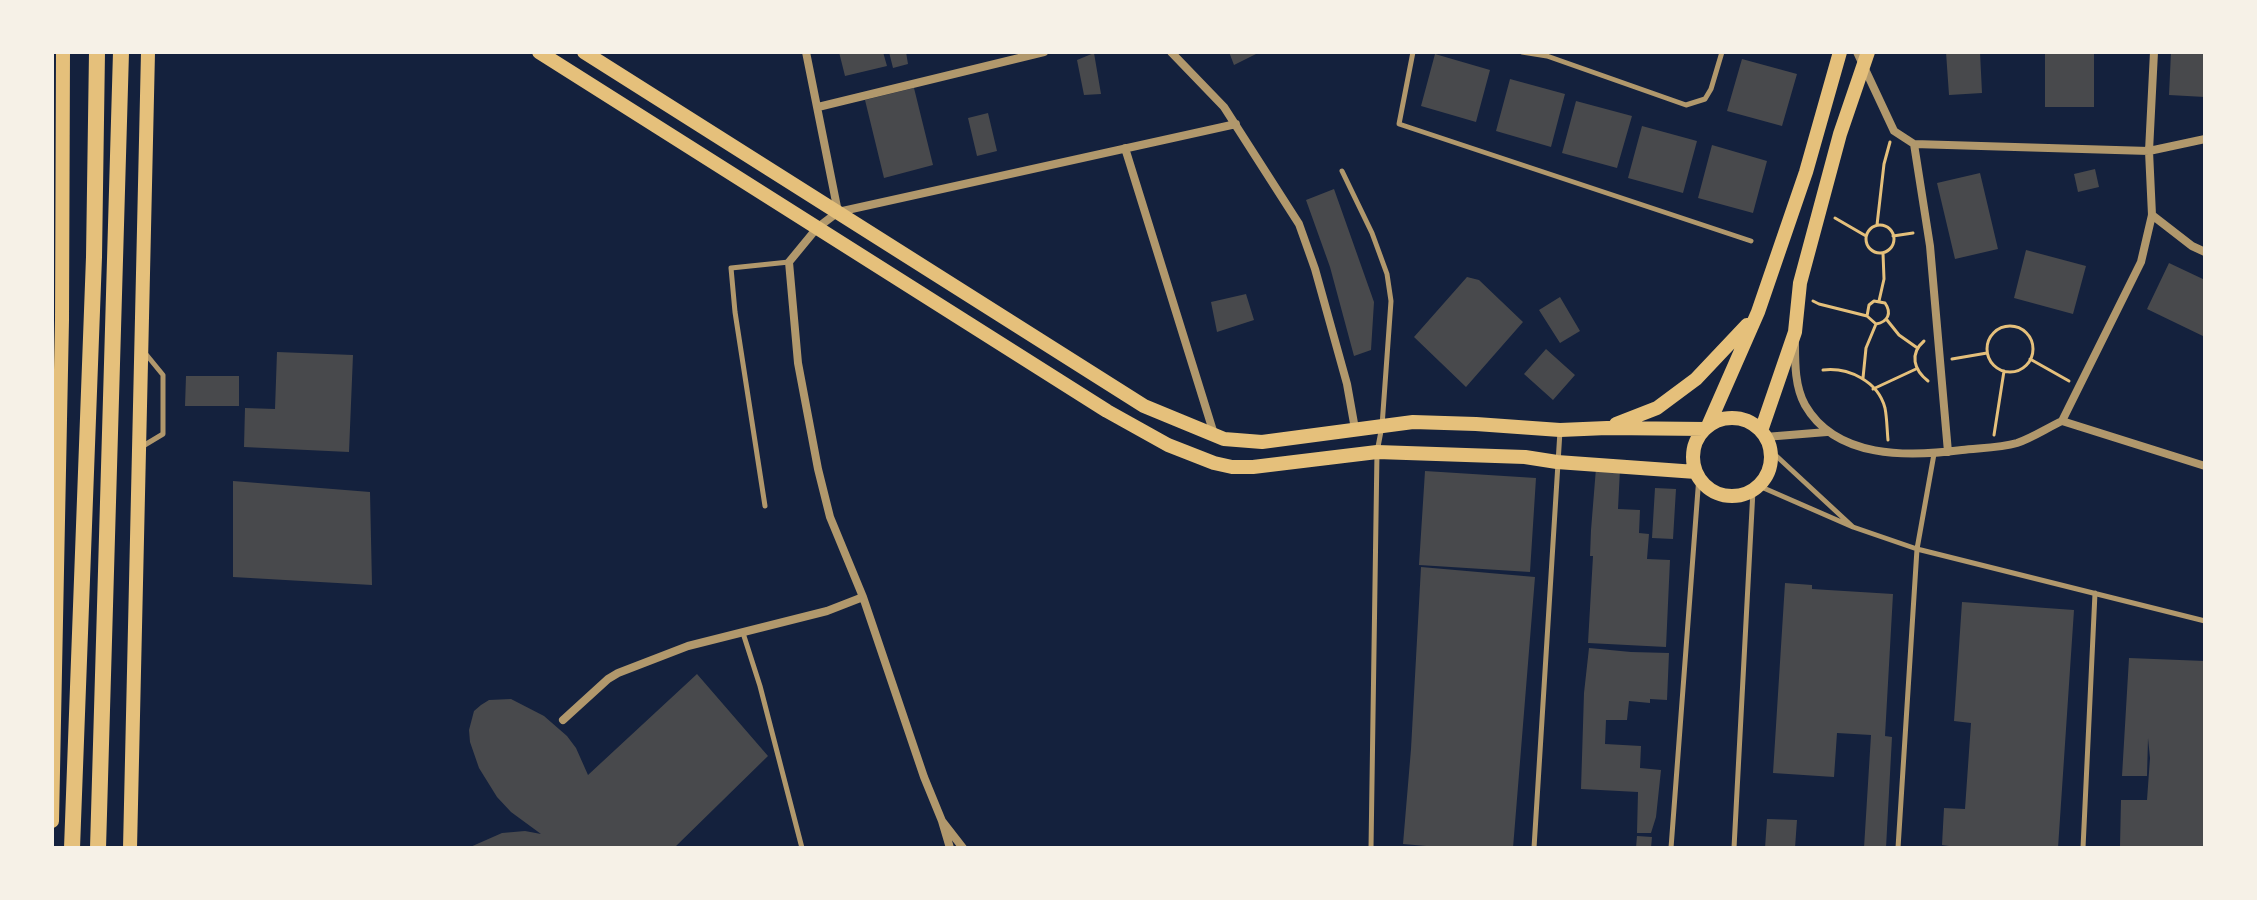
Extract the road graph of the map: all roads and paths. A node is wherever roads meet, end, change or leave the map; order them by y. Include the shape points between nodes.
1 (63, 52) edge
2 (97, 52) edge
3 (121, 52) edge
4 (148, 52) edge
5 (539, 52) edge
6 (584, 52) edge
7 (806, 52) edge
8 (1044, 52) edge
9 (1171, 52) edge
10 (1413, 52) edge
11 (1522, 52) edge
12 (1722, 52) edge
13 (1840, 52) edge
14 (2154, 52) edge
15 (1863, 56) edge
16 (818, 107) junction
17 (1236, 124) junction
18 (1894, 131) junction
19 (2205, 139) edge
20 (1914, 144) junction
21 (1125, 148) junction
22 (2149, 151) junction
23 (1342, 171) dead end
24 (1820, 210) junction
25 (838, 212) junction
26 (2152, 215) junction
27 (1877, 225) junction
28 (817, 228) junction
29 (1928, 230) junction
30 (1866, 236) junction
31 (1893, 236) junction
32 (1751, 241) dead end
33 (2205, 252) edge
34 (1883, 253) junction
35 (789, 262) junction
36 (1799, 293) junction
37 (1879, 301) junction
38 (1758, 312) junction
39 (1867, 316) junction
40 (62, 320) junction
41 (1887, 320) junction
42 (1876, 324) junction
43 (1795, 332) junction
44 (1939, 337) junction
45 (52, 341) edge
46 (141, 348) junction
47 (1917, 348) junction
48 (1987, 353) junction
49 (2030, 359) junction
50 (1941, 361) junction
51 (1916, 369) junction
52 (1823, 370) dead end
53 (2004, 371) junction
54 (1863, 379) junction
55 (1943, 383) junction
56 (2079, 386) junction
57 (56, 388) edge
58 (1873, 389) junction
59 (2062, 421) junction
60 (1382, 426) junction
61 (1607, 428) junction
62 (1706, 428) junction
63 (1355, 429) junction
64 (1560, 430) junction
65 (1827, 432) junction
66 (1215, 436) junction
67 (1766, 439) junction
68 (1993, 446) junction
69 (139, 448) junction
70 (1377, 452) junction
71 (1889, 452) junction
72 (1948, 452) junction
73 (1934, 454) junction
74 (1557, 462) junction
75 (2205, 466) edge
76 (1697, 474) junction
77 (1756, 488) junction
78 (765, 506) dead end
79 (1853, 527) junction
80 (1917, 549) junction
81 (2095, 593) junction
82 (863, 597) junction
83 (2205, 621) edge
84 (743, 632) junction
85 (563, 720) dead end
86 (52, 821) edge
87 (942, 821) junction
88 (72, 848) edge
89 (98, 848) edge
90 (130, 848) edge
91 (802, 848) edge
92 (950, 848) edge
93 (963, 848) edge
94 (1371, 848) edge
95 (1534, 848) edge
96 (1671, 848) edge
97 (1734, 848) edge
98 (1898, 848) edge
99 (2083, 848) edge

1 - 40 main road
2 - 88 highway
3 - 89 highway
4 - 46 main road
5 - 28 main road
6 - 25 main road
7 - 16 street
8 - 16 street
9 - 17 street
10 - 32 lane via 1399,124
11 - 12 lane via 1686,105 1705,99
13 - 38 main road
14 - 22 street
15 - 18 street
15 - 24 main road
16 - 25 street
17 - 21 street
17 - 63 street via 1299,224 1347,384
18 - 20 street
18 - 27 path
19 - 22 street
20 - 22 street
20 - 29 street
21 - 25 street
21 - 66 street
22 - 26 street
23 - 60 lane via 1387,274 1391,301
24 - 30 path
24 - 36 main road
25 - 28 street
25 - 66 main road via 1144,406
26 - 33 street
26 - 56 street via 2141,262
27 - 30 path
27 - 31 path via 1889,228
28 - 35 street
28 - 70 main road via 1168,445 1232,467
29 - 31 path
29 - 44 street
30 - 34 path via 1871,250
31 - 34 path via 1893,246
34 - 37 path
35 - 78 lane via 731,268
35 - 82 street via 798,363 818,469 830,517
36 - 39 path via 1819,304
36 - 43 main road
37 - 39 path via 1869,305
37 - 41 path via 1889,308
38 - 61 main road via 1696,379 1657,408
38 - 62 main road
39 - 42 path
40 - 45 lane via 59,340
40 - 57 main road
41 - 42 path
41 - 47 path
42 - 54 path via 1866,348
43 - 65 street via 1795,373 1805,404
43 - 67 main road
44 - 47 path
44 - 50 street
46 - 69 main road
46 - 69 lane via 163,375 163,434
47 - 51 path
48 - 49 path via 1994,333 2017,327 2032,344
48 - 50 path
48 - 53 path
49 - 53 path via 2019,370
49 - 56 path
50 - 55 street
51 - 55 path via 1930,382
51 - 58 path
52 - 54 path via 1836,368
53 - 68 path
54 - 58 path
55 - 72 street
56 - 59 street
57 - 86 main road
58 - 71 path via 1885,407
59 - 68 street via 2017,443
59 - 75 street
60 - 63 main road
60 - 64 main road via 1413,422
60 - 70 lane
61 - 62 main road
61 - 64 main road
62 - 67 main road via 1733,417 1746,420
62 - 76 main road via 1694,447
63 - 66 main road via 1262,442
64 - 74 lane
65 - 67 street
65 - 71 street via 1855,446
67 - 77 main road via 1771,464
67 - 79 lane
68 - 72 street
69 - 90 main road
70 - 74 main road
70 - 94 lane
71 - 73 street
72 - 73 street
73 - 80 lane
74 - 76 main road
74 - 95 lane
76 - 77 main road via 1712,491 1724,495
76 - 96 lane
77 - 79 lane
77 - 97 lane
79 - 80 lane
80 - 81 lane
80 - 98 lane
81 - 83 lane
81 - 99 lane
82 - 84 street
82 - 87 street
84 - 85 street via 679,649 612,676
84 - 91 lane
87 - 92 street
87 - 93 street

